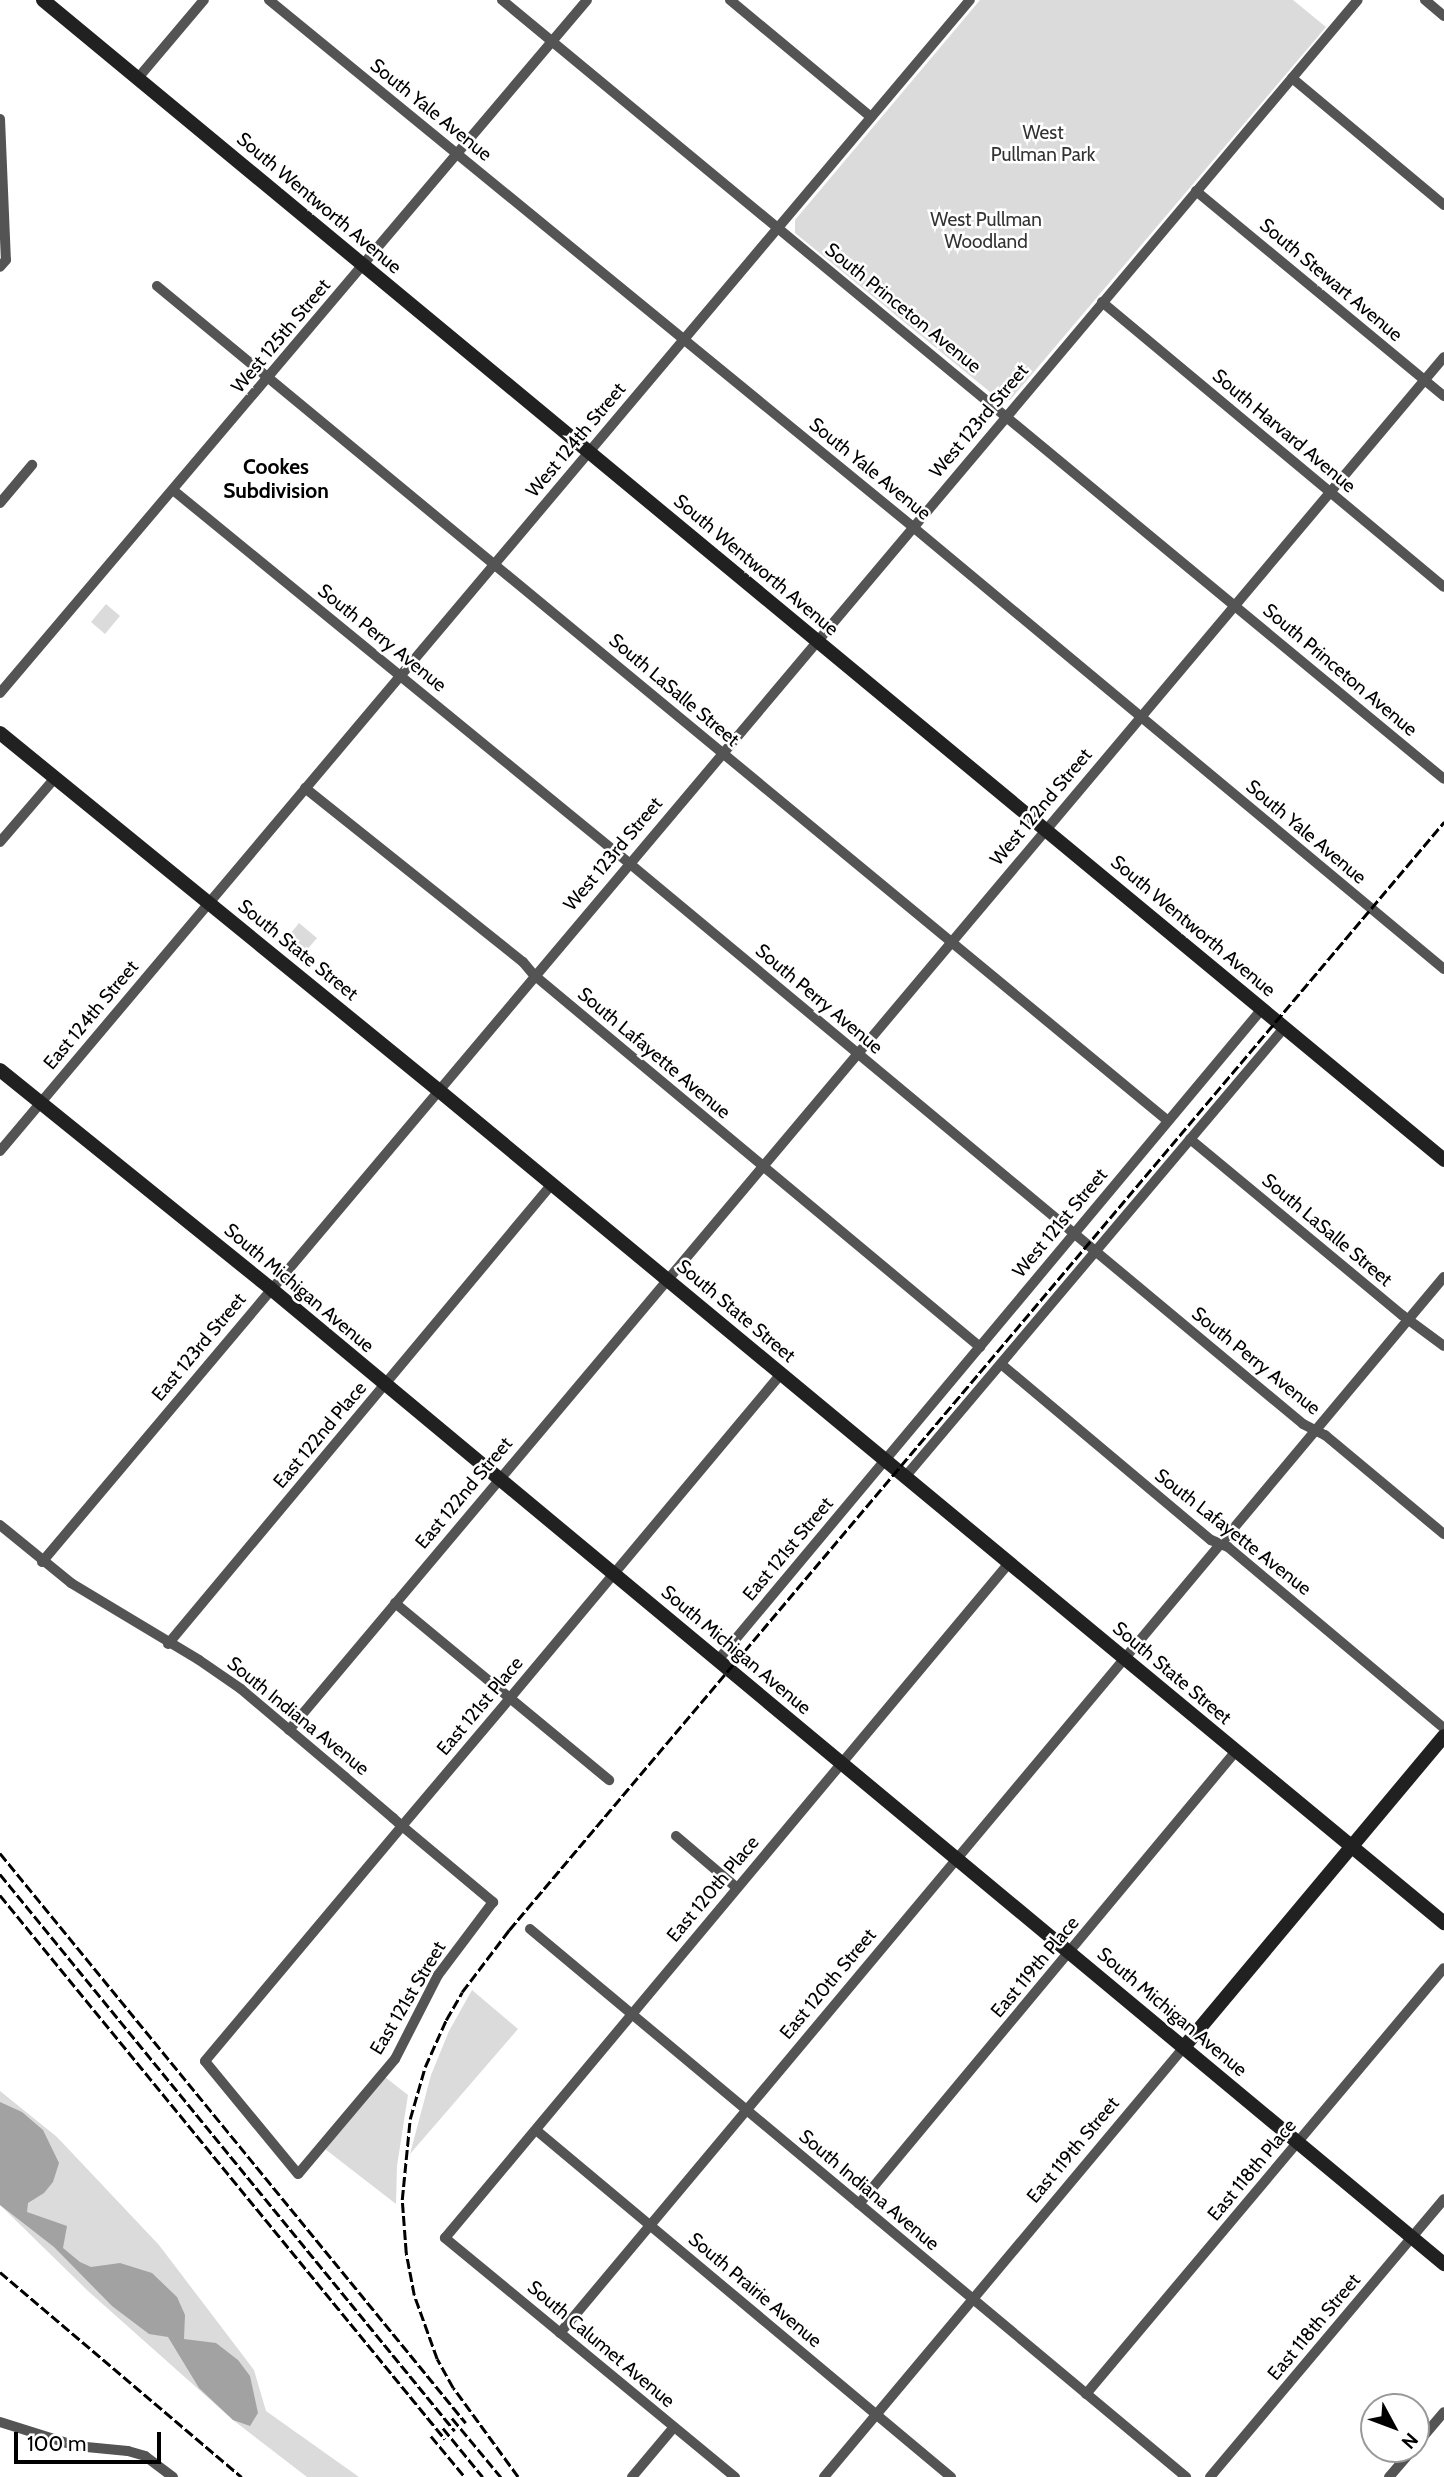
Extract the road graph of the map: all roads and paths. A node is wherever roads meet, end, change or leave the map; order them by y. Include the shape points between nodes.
1 (43, 0) edge
2 (204, 0) edge
3 (270, 0) edge
4 (502, 0) edge
5 (587, 0) edge
6 (730, 0) edge
7 (1358, 0) edge
8 (1425, 0) edge
9 (967, 1) edge
10 (1444, 16) edge
11 (552, 42) junction
12 (1292, 78) junction
13 (138, 79) junction
14 (872, 117) junction
15 (0, 119) edge
16 (457, 155) junction
17 (1196, 191) junction
18 (1444, 205) edge
19 (777, 229) junction
20 (364, 265) junction
21 (0, 267) edge
22 (157, 286) dead end
23 (1102, 302) junction
24 (684, 339) junction
25 (1444, 357) edge
26 (268, 377) junction
27 (1424, 380) junction
28 (1444, 396) edge
29 (1007, 415) junction
30 (589, 452) junction
31 (32, 465) dead end
32 (173, 489) junction
33 (1330, 492) junction
34 (0, 503) edge
35 (913, 527) junction
36 (494, 564) junction
37 (1444, 587) edge
38 (1235, 605) junction
39 (817, 640) junction
40 (400, 676) junction
41 (0, 693) edge
42 (1140, 717) junction
43 (0, 733) edge
44 (722, 753) junction
45 (55, 778) junction
46 (1444, 779) edge
47 (305, 788) junction
48 (1045, 829) junction
49 (0, 842) edge
50 (629, 863) junction
51 (209, 902) junction
52 (951, 941) junction
53 (1444, 970) edge
54 (534, 975) junction
55 (1262, 1009) junction
56 (1284, 1027) junction
57 (856, 1053) junction
58 (0, 1070) edge
59 (438, 1089) junction
60 (41, 1102) junction
61 (1168, 1121) junction
62 (1190, 1139) junction
63 (0, 1151) edge
64 (1444, 1160) edge
65 (762, 1165) junction
66 (552, 1184) junction
67 (1074, 1234) junction
68 (1095, 1252) junction
69 (1444, 1277) edge
70 (666, 1279) junction
71 (270, 1288) junction
72 (1409, 1318) junction
73 (1444, 1346) edge
74 (979, 1347) junction
75 (1001, 1364) junction
76 (781, 1374) junction
77 (385, 1384) junction
78 (1315, 1430) junction
79 (885, 1460) junction
80 (905, 1477) junction
81 (498, 1479) junction
82 (0, 1525) edge
83 (1444, 1534) edge
84 (1220, 1543) junction
85 (42, 1562) junction
86 (1009, 1563) junction
87 (614, 1574) junction
88 (395, 1603) junction
89 (168, 1644) junction
90 (1123, 1657) junction
91 (718, 1660) junction
92 (510, 1698) junction
93 (1444, 1728) edge
94 (289, 1730) junction
95 (1444, 1736) edge
96 (1236, 1751) junction
97 (841, 1763) junction
98 (608, 1780) dead end
99 (402, 1826) junction
100 (676, 1836) dead end
101 (1351, 1846) junction
102 (956, 1858) junction
103 (737, 1888) junction
104 (493, 1902) joint
105 (1444, 1923) edge
106 (530, 1929) dead end
107 (1070, 1952) junction
108 (1444, 1968) edge
109 (632, 2015) junction
110 (1184, 2047) junction
111 (745, 2111) junction
112 (536, 2130) junction
113 (1297, 2142) junction
114 (298, 2174) joint
115 (1444, 2199) edge
116 (859, 2204) junction
117 (650, 2225) junction
118 (1412, 2237) junction
119 (445, 2238) joint
120 (1444, 2264) edge
121 (973, 2299) junction
122 (561, 2333) junction
123 (1086, 2394) junction
124 (1444, 2412) edge
125 (876, 2414) junction
126 (0, 2422) edge
127 (674, 2427) junction
128 (1430, 2428) edge
129 (1401, 2463) edge
130 (173, 2477) edge
131 (632, 2477) edge
132 (734, 2477) edge
133 (824, 2477) edge
134 (951, 2477) edge
135 (1186, 2477) edge
136 (1210, 2477) edge
137 (1389, 2477) edge

1 - 13 street, South Wentworth Avenue
2 - 13 street
3 - 16 street, South Yale Avenue
4 - 11 street, South Princeton Avenue
5 - 11 street, West 125th Street
6 - 14 street
7 - 12 street, West 123rd Street
8 - 10 street
9 - 14 street, West 124th Street
11 - 16 street, West 125th Street
11 - 19 street, South Princeton Avenue
12 - 17 street, West 123rd Street
12 - 18 street
13 - 20 street, South Wentworth Avenue
14 - 19 street, West 124th Street
15 - 21 street via 6,260
16 - 20 street, West 125th Street
16 - 24 street, South Yale Avenue
17 - 23 street, West 123rd Street
17 - 27 street, South Stewart Avenue
19 - 24 street, West 124th Street
19 - 29 street, South Princeton Avenue
20 - 26 street, West 125th Street
20 - 30 street, South Wentworth Avenue
22 - 26 street, South LaSalle Street
23 - 29 street, West 123rd Street
23 - 33 street, South Harvard Avenue
24 - 30 street, West 124th Street
24 - 35 street, South Yale Avenue
25 - 27 street, West 122nd Street
26 - 32 street, West 125th Street
26 - 36 street, South LaSalle Street
27 - 28 street, South Stewart Avenue
27 - 33 street, West 122nd Street
29 - 35 street, West 123rd Street
29 - 38 street, South Princeton Avenue
30 - 36 street, West 124th Street
30 - 39 street, South Wentworth Avenue
31 - 34 street
32 - 40 street, South Perry Avenue
32 - 41 street, West 125th Street
33 - 37 street, South Harvard Avenue
33 - 38 street, West 122nd Street
35 - 39 street, West 123rd Street
35 - 42 street, South Yale Avenue
36 - 40 street, West 124th Street
36 - 44 street, South LaSalle Street
38 - 42 street, West 122nd Street
38 - 46 street, South Princeton Avenue
39 - 44 street, West 123rd Street
39 - 48 street, South Wentworth Avenue
40 - 47 street, West 124th Street
40 - 50 street, South Perry Avenue
42 - 48 street, West 122nd Street
42 - 53 street, South Yale Avenue
43 - 45 street, South State Street
44 - 50 street, West 123rd Street
44 - 52 street, South LaSalle Street
45 - 49 street
45 - 51 street, South State Street
47 - 51 street, West 124th Street
47 - 54 street, South Lafayette Avenue
48 - 52 street, West 122nd Street
48 - 55 street, South Wentworth Avenue
50 - 54 street, West 123rd Street
50 - 57 street, South Perry Avenue
51 - 59 street, South State Street
51 - 60 street, East 124th Street
52 - 57 street, West 122nd Street
52 - 61 street, South LaSalle Street
54 - 59 street, West 123rd Street
54 - 65 street, South Lafayette Avenue
55 - 56 street, South Wentworth Avenue
55 - 61 street, West 121st Street
56 - 62 street
56 - 64 street, South Wentworth Avenue
57 - 65 street, West 122nd Street
57 - 67 street, South Perry Avenue
58 - 60 street, South Michigan Avenue
59 - 66 street, South State Street
59 - 71 street, East 123rd Street
60 - 63 street, East 124th Street
60 - 71 street, South Michigan Avenue
61 - 67 street, West 121st Street
62 - 68 street
62 - 72 street, South LaSalle Street
65 - 70 street, West 122nd Street
65 - 74 street, South Lafayette Avenue
66 - 70 street, South State Street
66 - 77 street, East 122nd Place
67 - 68 street, South Perry Avenue
67 - 74 street, West 121st Street
68 - 75 street
68 - 78 street, South Perry Avenue
69 - 72 street, East 120th Street
70 - 76 street, South State Street
70 - 81 street, East 122nd Street
71 - 77 street, South Michigan Avenue
71 - 85 street, East 123rd Street
72 - 73 street, South LaSalle Street
72 - 78 street, East 120th Street
74 - 79 street, West 121st Street
75 - 80 street
75 - 84 street, South Lafayette Avenue
76 - 79 street, South State Street
76 - 87 street, East 121st Place
77 - 81 street, South Michigan Avenue
77 - 89 street, East 122nd Place
78 - 83 street, South Perry Avenue
78 - 84 street, East 120th Street
79 - 80 street, South State Street
79 - 91 street, East 121st Street
80 - 86 street, South State Street
81 - 87 street, South Michigan Avenue
81 - 88 street, East 122nd Street
82 - 85 street, South Indiana Avenue
84 - 90 street, East 120th Street
84 - 93 street, South Lafayette Avenue
85 - 89 street, South Indiana Avenue
86 - 90 street, South State Street
86 - 97 street, East 120th Place
87 - 91 street, South Michigan Avenue
87 - 92 street, East 121st Place
88 - 92 street
88 - 94 street, East 122nd Street
89 - 94 street, South Indiana Avenue via 242,1689
90 - 96 street, South State Street
90 - 102 street, East 120th Street
91 - 97 street, South Michigan Avenue
92 - 98 street
92 - 99 street, East 121st Place
94 - 99 street, South Indiana Avenue
95 - 101 street, East 119th Street
96 - 101 street, South State Street
96 - 107 street, East 119th Place
97 - 102 street, South Michigan Avenue
97 - 103 street, East 120th Place
99 - 104 street, South Indiana Avenue
99 - 114 street, East 121st Place via 205,2061
100 - 103 street
101 - 105 street, South State Street
101 - 110 street, East 119th Street
102 - 107 street, South Michigan Avenue
102 - 111 street, East 120th Street
103 - 109 street, East 120th Place
104 - 114 street, East 121st Street via 438,1976 395,2059
106 - 109 street, South Indiana Avenue
107 - 110 street, South Michigan Avenue
107 - 116 street, East 119th Place
108 - 113 street, East 118th Place
109 - 111 street, South Indiana Avenue
109 - 112 street, East 120th Place
110 - 113 street, South Michigan Avenue
110 - 121 street, East 119th Street
111 - 116 street, South Indiana Avenue
111 - 117 street, East 120th Street
112 - 117 street, South Prairie Avenue
112 - 119 street, East 120th Place
113 - 118 street, South Michigan Avenue
113 - 123 street, East 118th Place
115 - 118 street, East 118th Street
116 - 121 street, South Indiana Avenue
117 - 122 street, East 120th Street
117 - 125 street, South Prairie Avenue
118 - 120 street, South Michigan Avenue
118 - 136 street, East 118th Street
119 - 122 street, South Calumet Avenue
121 - 123 street, South Indiana Avenue
121 - 125 street, East 119th Street
122 - 127 street, South Calumet Avenue
123 - 135 street, South Indiana Avenue
124 - 128 street
125 - 133 street, East 119th Street
125 - 134 street, South Prairie Avenue
126 - 130 street via 76,2446 145,2456
127 - 131 street
127 - 132 street, South Calumet Avenue
129 - 137 street

